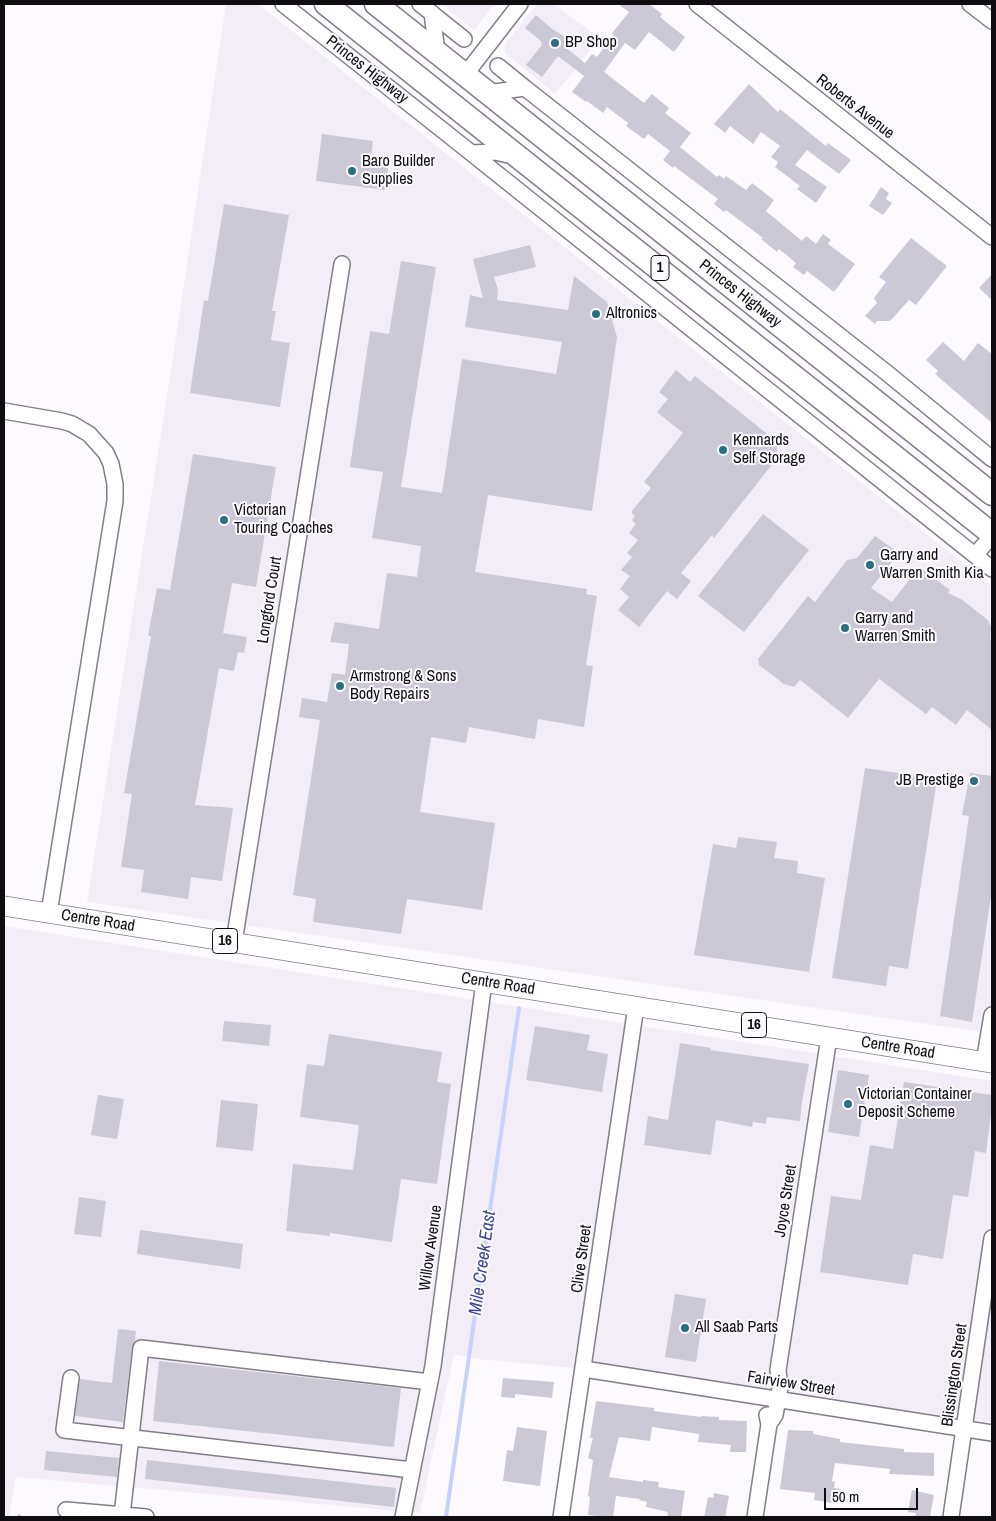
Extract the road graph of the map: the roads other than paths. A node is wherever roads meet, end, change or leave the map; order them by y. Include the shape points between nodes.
1 (283, 4) edge
2 (326, 4) edge
3 (376, 4) edge
4 (520, 4) edge
5 (696, 4) edge
6 (970, 4) edge
7 (426, 8) edge
8 (992, 21) edge
9 (464, 39) dead end
10 (436, 52) junction
11 (498, 66) dead end
12 (465, 75) junction
13 (525, 88) junction
14 (486, 92) junction
15 (467, 115) junction
16 (450, 136) junction
17 (471, 153) junction
18 (522, 159) junction
19 (992, 237) edge
20 (342, 264) dead end
21 (687, 290) junction
22 (671, 313) junction
23 (4, 411) edge
24 (894, 456) junction
25 (992, 459) edge
26 (876, 477) junction
27 (992, 494) edge
28 (992, 535) edge
29 (975, 555) junction
30 (992, 569) edge
31 (4, 906) edge
32 (49, 913) junction
33 (234, 942) junction
34 (484, 982) junction
35 (636, 1006) junction
36 (992, 1014) edge
37 (829, 1037) junction
38 (988, 1063) edge
39 (992, 1238) edge
40 (584, 1369) junction
41 (71, 1378) dead end
42 (430, 1382) junction
43 (773, 1399) junction
44 (964, 1429) junction
45 (992, 1434) edge
46 (130, 1438) junction
47 (412, 1470) junction
48 (75, 1513) edge
49 (122, 1514) junction
50 (146, 1517) edge
51 (403, 1517) edge
52 (561, 1517) edge
53 (755, 1517) edge
54 (952, 1517) edge

1 - 16 street, Princes Highway
2 - 15 highway, Princes Highway / 1
3 - 10 highway, Princes Highway / 1
4 - 12 street
5 - 19 street, Roberts Avenue
6 - 8 street
7 - 9 street
7 - 10 street
10 - 12 highway, Princes Highway / 1
11 - 13 street, Princes Highway
12 - 14 highway, Princes Highway / 1
13 - 14 street
13 - 25 street, Princes Highway
14 - 15 highway
14 - 27 highway, Princes Highway / 1
15 - 16 street
15 - 18 highway, Princes Highway / 1
16 - 17 street, Princes Highway
17 - 18 street via 495,152
17 - 22 street, Princes Highway
18 - 21 highway, Princes Highway / 1
20 - 33 street, Longford Court
21 - 22 street, Princes Highway
21 - 24 highway, Princes Highway / 1
22 - 26 street, Princes Highway
23 - 32 street via 62,421 89,434 106,453 116,484
24 - 26 street
24 - 28 highway, Princes Highway / 1
26 - 29 street, Princes Highway
28 - 29 street
29 - 30 street, Princes Highway
31 - 32 main road, Centre Road / 16
32 - 33 main road, Centre Road / 16
33 - 34 main road, Centre Road / 16
34 - 35 main road, Centre Road / 16
34 - 42 street, Willow Avenue
35 - 37 main road, Centre Road / 16
35 - 40 street, Clive Street
36 - 38 street
37 - 38 main road, Centre Road / 16
37 - 43 street, Joyce Street via 778,1370 771,1382
39 - 44 street, Blissington Street
40 - 43 street, Fairview Street
40 - 52 street, Clive Street
41 - 46 street via 64,1430
42 - 46 street via 142,1348
42 - 47 street, Willow Avenue
43 - 44 street, Fairview Street
43 - 53 street, Joyce Street via 766,1414 769,1424
44 - 45 street, Fairview Street
44 - 54 street, Blissington Street
46 - 47 street
46 - 49 street
47 - 51 street, Willow Avenue
48 - 49 street
49 - 50 street

